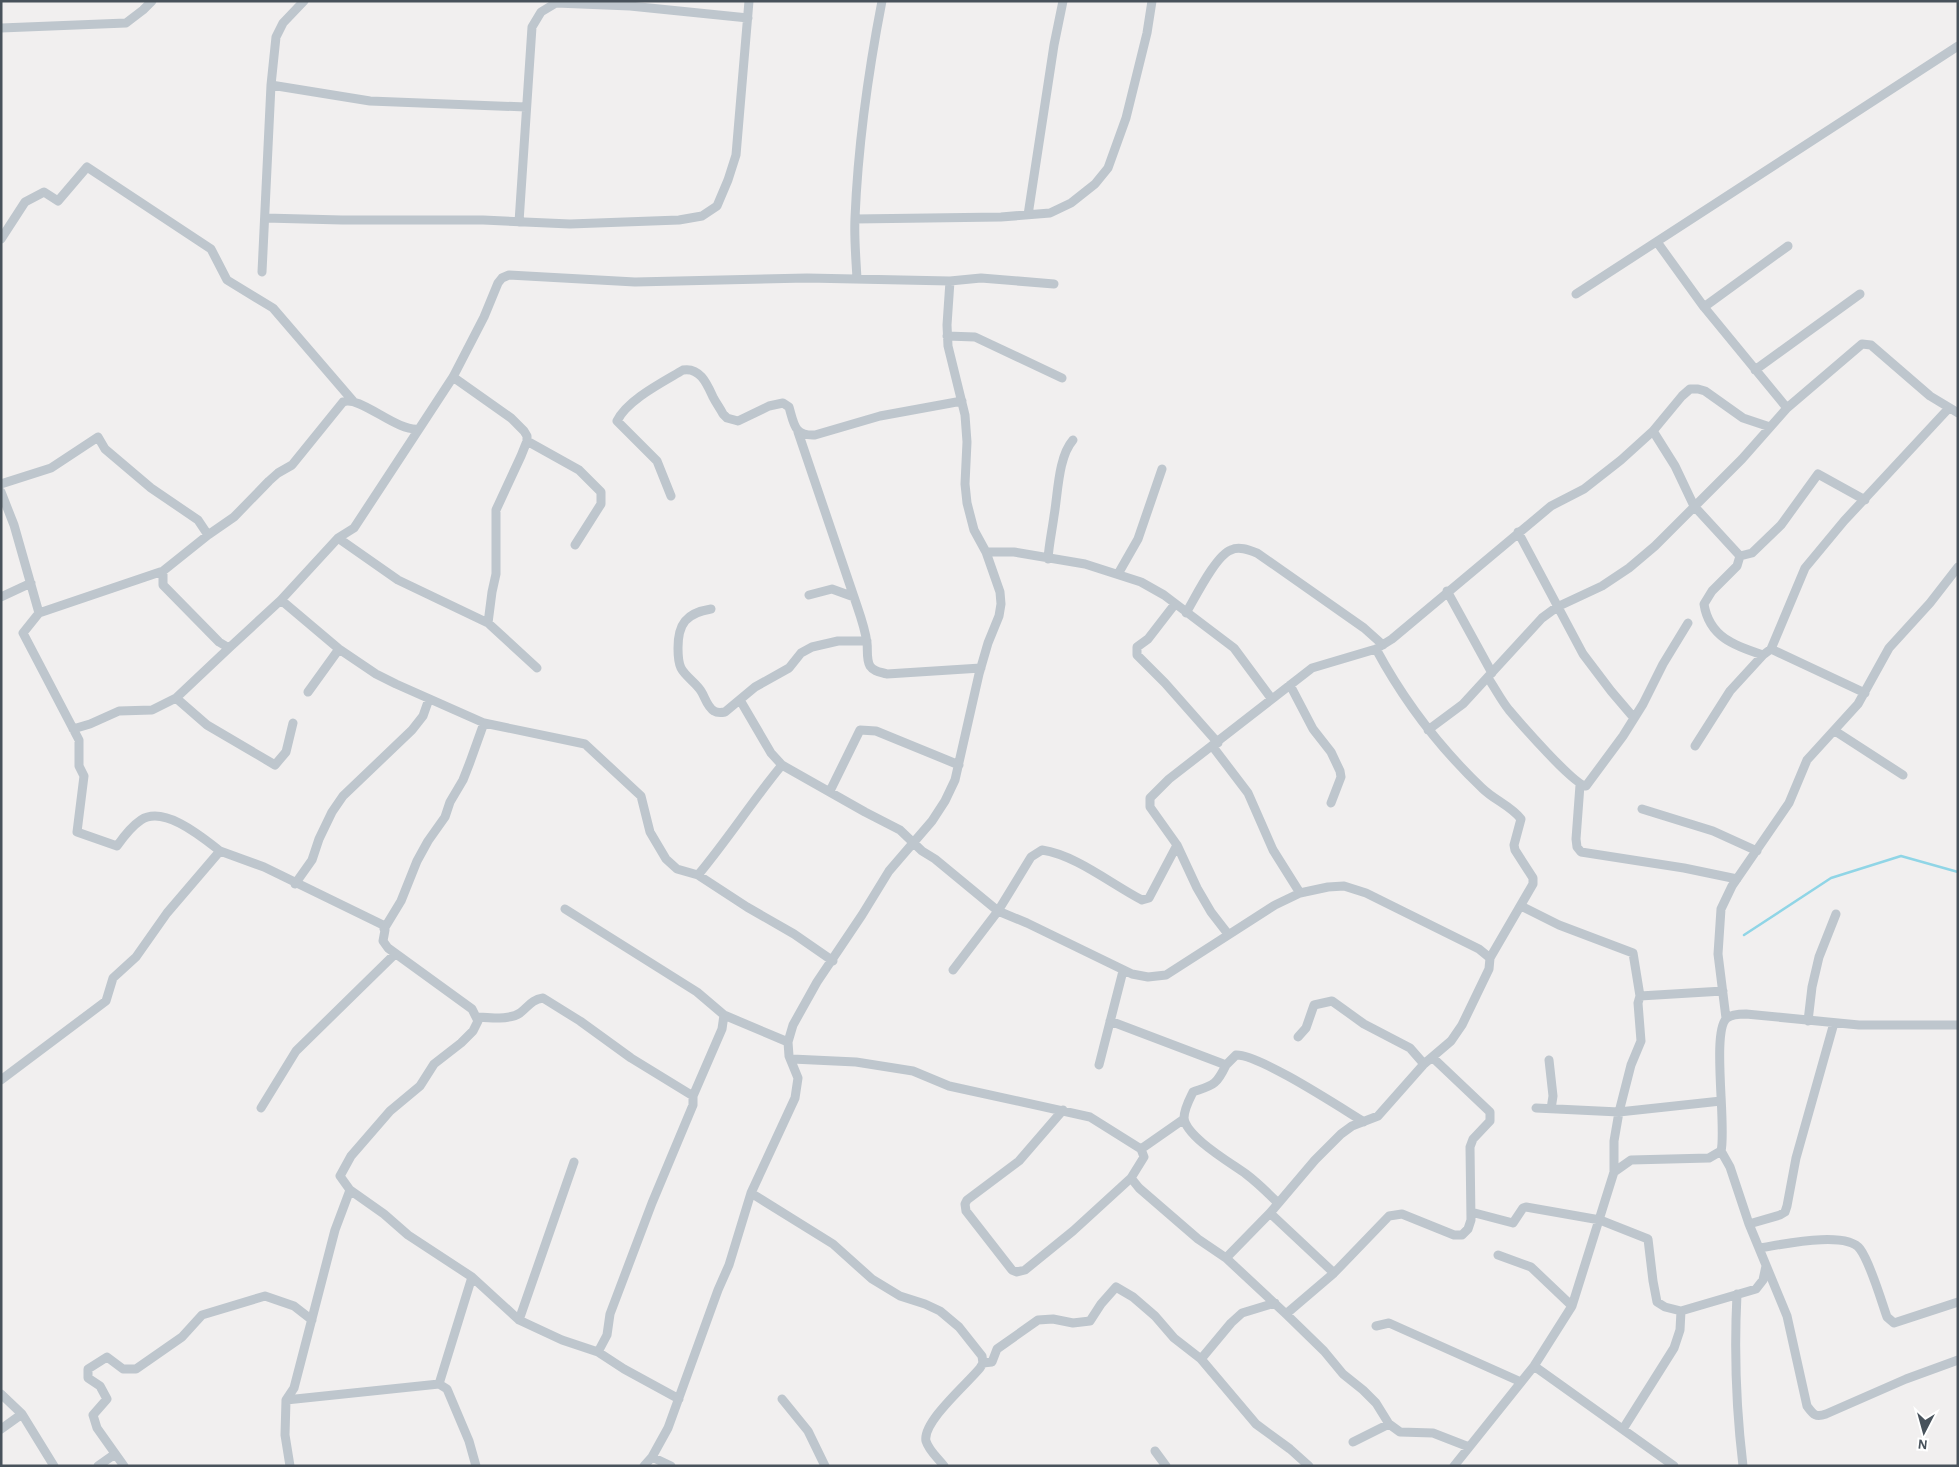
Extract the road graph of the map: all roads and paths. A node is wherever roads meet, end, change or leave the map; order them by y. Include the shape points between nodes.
1 (152, 1) edge
2 (304, 1) edge
3 (749, 1) edge
4 (882, 1) edge
5 (1063, 1) edge
6 (1152, 1) edge
7 (748, 18) junction
8 (1, 28) edge
9 (1958, 46) edge
10 (271, 85) junction
11 (526, 107) junction
12 (1028, 215) junction
13 (265, 218) junction
14 (855, 219) junction
15 (519, 222) junction
16 (1, 239) edge
17 (1657, 242) junction
18 (1788, 246) dead end
19 (262, 272) dead end
20 (856, 279) junction
21 (950, 281) junction
22 (1054, 284) dead end
23 (1576, 294) dead end
24 (1860, 294) dead end
25 (1704, 307) junction
26 (947, 336) junction
27 (1755, 370) junction
28 (452, 378) junction
29 (1062, 378) dead end
30 (962, 400) junction
31 (352, 401) junction
32 (1787, 408) junction
33 (1949, 408) junction
34 (1958, 413) edge
35 (1770, 428) junction
36 (419, 429) junction
37 (1653, 431) junction
38 (798, 432) junction
39 (527, 440) junction
40 (1073, 440) dead end
41 (1162, 469) dead end
42 (1, 484) edge
43 (1, 492) edge
44 (671, 496) dead end
45 (1865, 500) junction
46 (1694, 506) junction
47 (1518, 532) junction
48 (208, 535) junction
49 (338, 538) junction
50 (574, 545) dead end
51 (986, 552) junction
52 (1740, 556) junction
53 (1048, 559) junction
54 (1958, 567) edge
55 (163, 571) junction
56 (1118, 574) junction
57 (31, 584) junction
58 (1447, 591) junction
59 (809, 595) dead end
60 (1, 597) edge
61 (854, 597) junction
62 (281, 600) junction
63 (1175, 604) junction
64 (1557, 607) junction
65 (711, 609) dead end
66 (1186, 612) junction
67 (39, 613) junction
68 (1688, 623) dead end
69 (488, 624) junction
70 (867, 641) junction
71 (1380, 647) junction
72 (229, 648) junction
73 (339, 649) junction
74 (1772, 649) junction
75 (1764, 655) junction
76 (537, 668) dead end
77 (981, 668) junction
78 (1490, 676) junction
79 (1290, 685) junction
80 (308, 692) dead end
81 (1865, 693) junction
82 (176, 698) junction
83 (1271, 698) junction
84 (429, 699) junction
85 (740, 700) junction
86 (1634, 718) junction
87 (293, 722) dead end
88 (484, 723) junction
89 (73, 728) junction
90 (1428, 730) junction
91 (1835, 731) junction
92 (1215, 745) junction
93 (1695, 746) dead end
94 (782, 765) junction
95 (959, 765) junction
96 (1903, 776) dead end
97 (1580, 785) junction
98 (830, 791) junction
99 (1332, 802) dead end
100 (1642, 809) dead end
101 (913, 842) junction
102 (1177, 845) junction
103 (220, 850) junction
104 (1757, 851) junction
105 (698, 874) junction
106 (1737, 879) junction
107 (295, 884) junction
108 (1300, 893) junction
109 (1521, 906) junction
110 (565, 909) dead end
111 (998, 911) junction
112 (1836, 914) dead end
113 (384, 929) junction
114 (1228, 934) junction
115 (395, 954) junction
116 (1490, 958) junction
117 (833, 961) junction
118 (953, 970) dead end
119 (1123, 971) junction
120 (1723, 992) junction
121 (1640, 996) junction
122 (724, 1015) junction
123 (477, 1018) junction
124 (1726, 1018) junction
125 (1110, 1021) junction
126 (1808, 1021) junction
127 (1834, 1023) junction
128 (1958, 1025) edge
129 (1298, 1037) dead end
130 (788, 1042) junction
131 (1432, 1057) junction
132 (792, 1059) junction
133 (1549, 1060) dead end
134 (1424, 1064) junction
135 (1099, 1065) dead end
136 (1226, 1065) junction
137 (1, 1080) edge
138 (693, 1096) junction
139 (1721, 1100) junction
140 (261, 1108) dead end
141 (1536, 1108) dead end
142 (1551, 1109) junction
143 (1063, 1110) junction
144 (1619, 1112) junction
145 (1184, 1118) junction
146 (1364, 1122) junction
147 (1141, 1149) junction
148 (1721, 1152) junction
149 (574, 1162) dead end
150 (1614, 1172) junction
151 (1132, 1178) junction
152 (350, 1190) junction
153 (751, 1193) junction
154 (1278, 1203) junction
155 (1471, 1212) junction
156 (1270, 1213) junction
157 (1600, 1220) junction
158 (1749, 1224) junction
159 (1759, 1248) junction
160 (1498, 1255) dead end
161 (1226, 1258) junction
162 (1766, 1266) junction
163 (1334, 1273) junction
164 (472, 1277) junction
165 (1737, 1294) junction
166 (1958, 1302) edge
167 (1275, 1304) junction
168 (1572, 1306) junction
169 (1682, 1311) junction
170 (1286, 1314) junction
171 (312, 1320) junction
172 (519, 1320) junction
173 (1376, 1326) dead end
174 (598, 1352) junction
175 (1201, 1359) junction
176 (1958, 1360) edge
177 (983, 1362) junction
178 (1534, 1366) junction
179 (1521, 1382) junction
180 (439, 1384) junction
181 (1, 1394) edge
182 (679, 1399) junction
183 (782, 1399) dead end
184 (286, 1400) junction
185 (22, 1414) junction
186 (1389, 1424) junction
187 (1, 1429) edge
188 (1622, 1430) junction
189 (1354, 1442) dead end
190 (1469, 1447) junction
191 (1155, 1451) dead end
192 (115, 1454) junction
193 (652, 1457) junction
194 (54, 1466) edge
195 (98, 1466) edge
196 (124, 1466) edge
197 (290, 1466) edge
198 (476, 1466) edge
199 (644, 1466) edge
200 (671, 1466) edge
201 (825, 1466) edge
202 (944, 1466) edge
203 (1166, 1466) edge
204 (1309, 1466) edge
205 (1454, 1466) edge
206 (1674, 1466) edge
207 (1743, 1466) edge

1 - 8 street via 126,23
2 - 10 street via 282,23 276,37
3 - 7 street
4 - 14 street via 870,67
5 - 12 street
6 - 12 street via 1126,118 1108,168 1095,184 1071,202 1050,213
7 - 11 street via 630,6 556,3 541,12 532,27
7 - 15 street via 736,155 716,206 702,216 680,220 570,224
9 - 17 street
10 - 11 street via 370,101
10 - 13 street
11 - 15 street
12 - 14 street
13 - 15 street
13 - 19 street
14 - 20 street
16 - 31 street via 25,202 44,192 58,201 87,167 211,249 227,280 273,308
17 - 23 street
17 - 25 street
18 - 25 street
20 - 21 street
20 - 28 street via 635,282 509,275 498,283
21 - 22 street via 981,278
21 - 26 street
24 - 27 street
25 - 27 street
26 - 29 street via 975,338
26 - 30 street
27 - 32 street
28 - 36 street
28 - 39 street via 510,418 524,431
30 - 38 street via 880,416 815,435
30 - 51 street via 967,442 966,503 974,530
31 - 36 street via 398,425
31 - 48 street via 344,402 292,465 278,473 234,517
32 - 33 street via 1862,344 1871,345 1930,396
32 - 35 street
33 - 34 street
33 - 45 street
35 - 37 street via 1743,418 1705,391 1690,389
35 - 46 street
36 - 49 street via 354,528
37 - 46 street via 1675,466
37 - 47 street via 1600,478 1551,506
38 - 44 street via 789,407 783,403 738,421 727,418 704,379 696,371 683,370 644,395 617,421 656,461
38 - 61 street
39 - 50 street via 579,470 600,492 601,504
39 - 69 street via 496,510 496,574
40 - 53 street via 1063,465
41 - 56 street via 1138,538
42 - 48 street via 51,468 98,437 105,449 151,488 198,520
43 - 57 street
45 - 52 street via 1818,474 1781,525 1752,553
45 - 74 street via 1805,568
46 - 52 street
46 - 64 street via 1629,568 1602,586
47 - 58 street
47 - 64 street
48 - 55 street
49 - 62 street
49 - 69 street via 398,580
51 - 53 street via 1014,552
51 - 77 street via 1001,604
52 - 75 street via 1737,566 1704,604 1706,618 1727,640
53 - 56 street via 1085,564
54 - 81 street via 1889,648
55 - 67 street
55 - 72 street via 163,585 219,642
56 - 63 street via 1141,582
57 - 60 street
57 - 67 street
58 - 71 street
58 - 78 street
59 - 61 street via 832,589
61 - 70 street
62 - 72 street
62 - 73 street
63 - 66 street
63 - 92 street via 1148,639 1137,647 1137,655 1165,683
64 - 78 street via 1542,618
64 - 86 street via 1583,654
65 - 85 street via 699,610 682,623 679,631 681,670 700,690 712,710 725,712
66 - 71 street via 1221,555 1236,548 1246,549 1257,553 1364,628
66 - 83 street via 1234,648
67 - 89 street via 23,633
68 - 86 street
69 - 76 street
70 - 77 street via 868,659 876,672
70 - 85 street via 838,641 812,647 789,668 755,687
71 - 79 street via 1312,668
71 - 90 street
72 - 82 street
73 - 80 street
73 - 84 street via 376,674
74 - 75 street
74 - 81 street
75 - 93 street via 1730,691
77 - 95 street
78 - 90 street via 1463,704
78 - 97 street via 1509,709
79 - 83 street
79 - 99 street via 1340,770 1341,777
81 - 91 street
82 - 87 street via 207,724 275,765 286,752
82 - 89 street via 152,710 119,711
83 - 92 street
84 - 88 street
84 - 107 street via 423,716 412,730 343,796 332,812 312,860
85 - 94 street via 771,753
86 - 97 street via 1586,786
88 - 105 street via 584,744 641,796 650,832 666,859 678,869
88 - 113 street via 445,817 416,862 401,901
89 - 103 street via 79,740 79,766 84,776 77,832 117,846 142,819 160,815 194,830
90 - 109 street via 1483,790 1521,819 1515,850 1534,880
91 - 96 street
91 - 104 street via 1807,760 1789,803
92 - 102 street via 1169,779 1150,798 1150,808
92 - 108 street via 1248,792 1274,850
94 - 98 street
94 - 105 street
95 - 98 street via 876,731 860,730
95 - 101 street via 945,801
97 - 106 street via 1576,839 1581,852
98 - 101 street via 900,830
100 - 104 street via 1713,831
101 - 111 street
101 - 117 street via 888,871
102 - 111 street via 1146,900 1081,865 1042,850 1031,857
102 - 114 street via 1206,904
103 - 107 street via 264,867
103 - 137 street via 167,913 136,957 113,978 106,1001
104 - 106 street
105 - 117 street
106 - 120 street via 1721,909 1718,954
107 - 113 street via 383,925
108 - 114 street
108 - 116 street via 1344,886 1366,893 1479,949
109 - 116 street
109 - 121 street via 1559,925 1633,953
110 - 122 street via 697,992
111 - 118 street
111 - 119 street
112 - 126 street via 1819,957
113 - 115 street via 383,941
114 - 119 street via 1166,975 1148,977
115 - 123 street via 472,1009
115 - 140 street via 296,1051
116 - 131 street via 1489,969 1462,1025 1451,1041
117 - 130 street via 793,1025
119 - 125 street
120 - 121 street
120 - 124 street
121 - 144 street via 1641,1041
122 - 130 street
122 - 138 street via 722,1029
123 - 138 street via 508,1017 520,1013 534,1000 543,998
123 - 152 street via 478,1026 434,1064 420,1086 390,1111 344,1166 340,1176
124 - 126 street via 1766,1014
124 - 139 street via 1720,1042
125 - 135 street
125 - 136 street
126 - 127 street
127 - 128 street
127 - 158 street via 1796,1158 1785,1212
129 - 134 street via 1306,1028 1314,1005 1332,1000 1364,1024 1410,1048
130 - 132 street
131 - 134 street
131 - 155 street via 1490,1112 1490,1121 1470,1147
132 - 143 street via 856,1062 913,1070 949,1086
132 - 153 street via 798,1088
133 - 142 street via 1553,1096
134 - 146 street via 1378,1116
136 - 145 street via 1212,1086 1193,1092
136 - 146 street via 1236,1055 1257,1061
138 - 174 street via 693,1105 652,1203 610,1314 608,1332
139 - 144 street
139 - 148 street
141 - 142 street
142 - 144 street
143 - 147 street via 1090,1117
143 - 151 street via 1019,1161 965,1204 966,1211 1012,1270 1025,1270
144 - 150 street via 1614,1140
145 - 147 street
145 - 154 street via 1200,1140 1248,1175
146 - 154 street via 1342,1134
147 - 151 street via 1144,1157
148 - 150 street via 1709,1158 1631,1160
148 - 158 street via 1730,1167
149 - 172 street
150 - 157 street
151 - 161 street via 1139,1188 1198,1239
152 - 164 street via 408,1235
152 - 171 street via 335,1230
153 - 177 street via 833,1244 886,1287 940,1311 959,1327 982,1356
153 - 182 street via 729,1265
154 - 156 street
155 - 157 street via 1509,1223 1515,1221 1526,1207
155 - 163 street via 1468,1229 1462,1235 1454,1235 1402,1214 1389,1216
156 - 161 street
156 - 163 street
157 - 168 street
157 - 169 street via 1648,1240 1657,1302
158 - 159 street
159 - 162 street
159 - 166 street via 1824,1239 1857,1246 1866,1260 1887,1317 1894,1323
160 - 168 street via 1531,1267
161 - 167 street
162 - 165 street via 1763,1280 1756,1289
162 - 176 street via 1787,1316 1807,1406 1814,1415 1826,1414
163 - 170 street
164 - 172 street
164 - 180 street
165 - 169 street
165 - 207 street via 1734,1349
167 - 170 street
167 - 175 street via 1242,1313
168 - 178 street
169 - 188 street via 1674,1348
170 - 186 street via 1343,1374 1376,1403
171 - 184 street via 294,1388
171 - 192 street via 294,1306 265,1296 202,1315 182,1337 136,1369 123,1369 107,1357 100,1360 88,1369 88,1378 100,1386 107,1399 93,1415 97,1428
172 - 174 street
173 - 179 street via 1389,1323
174 - 182 street
175 - 177 street via 1174,1338 1133,1297 1116,1287 1090,1321 1038,1320 997,1350 992,1362
175 - 204 street via 1256,1424
177 - 202 street via 926,1432 931,1451
178 - 179 street
178 - 188 street
179 - 190 street
180 - 184 street
180 - 198 street via 446,1389 469,1441
181 - 185 street
182 - 193 street
183 - 201 street via 808,1431
184 - 197 street via 285,1435
185 - 187 street
185 - 194 street
186 - 189 street
186 - 190 street via 1400,1432 1433,1433
188 - 206 street
190 - 205 street
191 - 203 street
192 - 195 street
192 - 196 street
193 - 199 street
193 - 200 street

